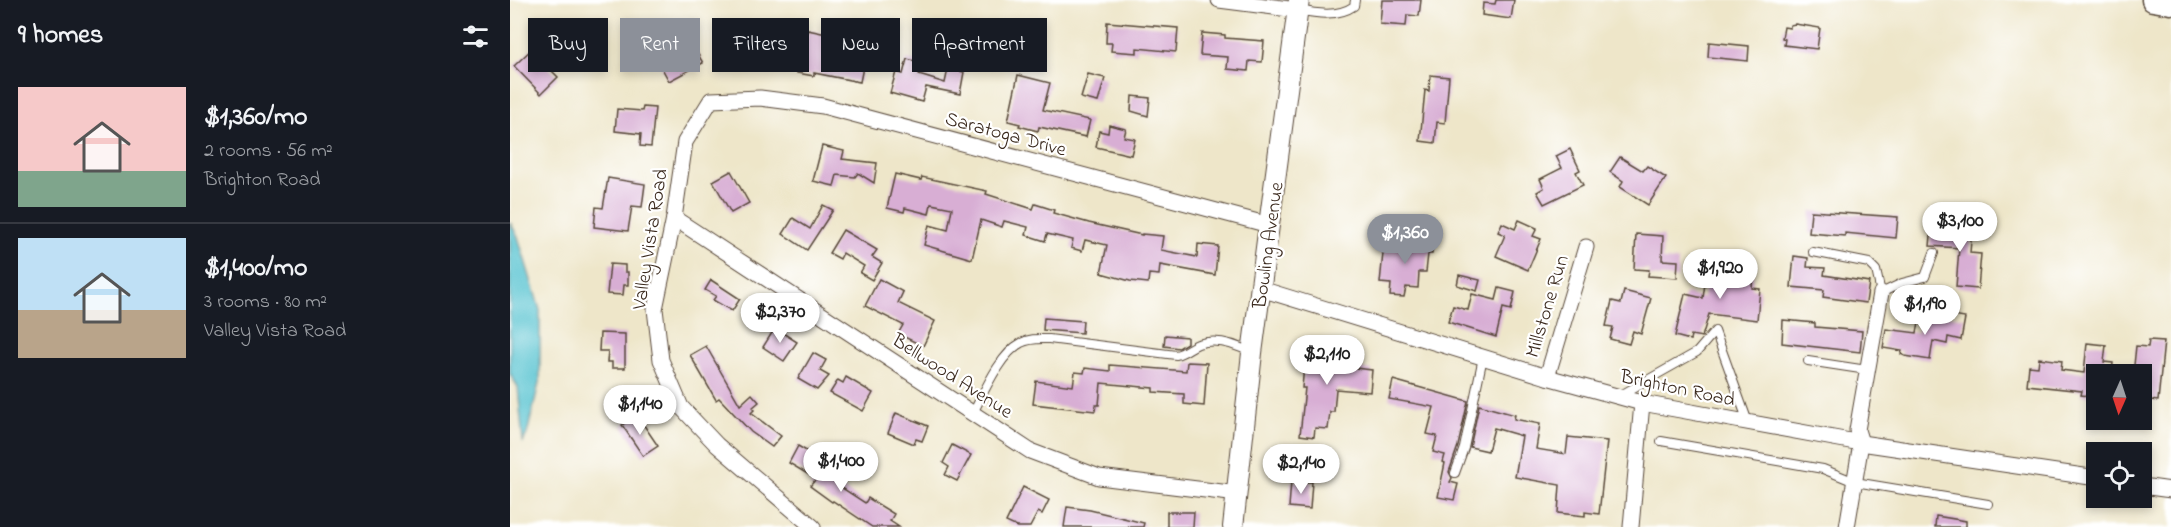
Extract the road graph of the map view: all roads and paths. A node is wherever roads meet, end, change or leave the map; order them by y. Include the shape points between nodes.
1 (1219, 0) edge
2 (1355, 0) edge
3 (2153, 0) edge
4 (2171, 3) edge
5 (1298, 5) edge
6 (730, 100) joint
7 (674, 218) junction
8 (1269, 225) junction
9 (1586, 247) dead end
10 (1813, 252) dead end
11 (1934, 253) dead end
12 (1261, 289) junction
13 (1881, 293) junction
14 (1252, 353) junction
15 (1483, 357) junction
16 (1808, 361) dead end
17 (1867, 370) junction
18 (1547, 377) junction
19 (1619, 396) junction
20 (1642, 403) junction
21 (972, 413) junction
22 (1749, 422) junction
23 (1661, 441) dead end
24 (1861, 443) junction
25 (1455, 473) dead end
26 (2086, 476) edge
27 (1855, 482) junction
28 (2152, 487) edge
29 (2171, 490) edge
30 (1238, 494) junction
31 (1988, 504) dead end
32 (813, 527) edge
33 (1233, 527) edge
34 (1631, 527) edge
35 (1848, 527) edge

1 - 5 street
2 - 5 lane via 1354,6 1345,12 1314,14
3 - 4 main road
5 - 8 street, Bowling Avenue
6 - 7 street, Valley Vista Road via 711,100 685,142
6 - 8 street, Saratoga Drive via 760,98 823,106
7 - 21 street, Bellwood Avenue
7 - 32 street, Valley Vista Road via 655,309 661,360 681,407 717,445
8 - 12 street, Bowling Avenue
9 - 18 street, Millstone Run
10 - 13 lane via 1869,263
11 - 13 lane via 1925,277
12 - 14 street, Bowling Avenue
12 - 15 street, Brighton Road
13 - 17 street
14 - 21 lane via 1212,340 1176,355 1031,340 1021,343 996,370
14 - 30 street, Bowling Avenue
15 - 18 street, Brighton Road
15 - 25 lane
16 - 17 lane
17 - 24 street via 1857,430
18 - 19 street, Brighton Road
19 - 20 street, Brighton Road
19 - 22 lane via 1696,352 1715,331
20 - 22 street, Brighton Road
20 - 34 street
21 - 30 street, Bellwood Avenue via 1030,450 1099,477
22 - 24 street, Brighton Road
23 - 27 lane via 1823,469
24 - 26 street, Brighton Road
24 - 27 street
27 - 31 lane
27 - 35 street
28 - 29 street
30 - 33 street, Bowling Avenue

